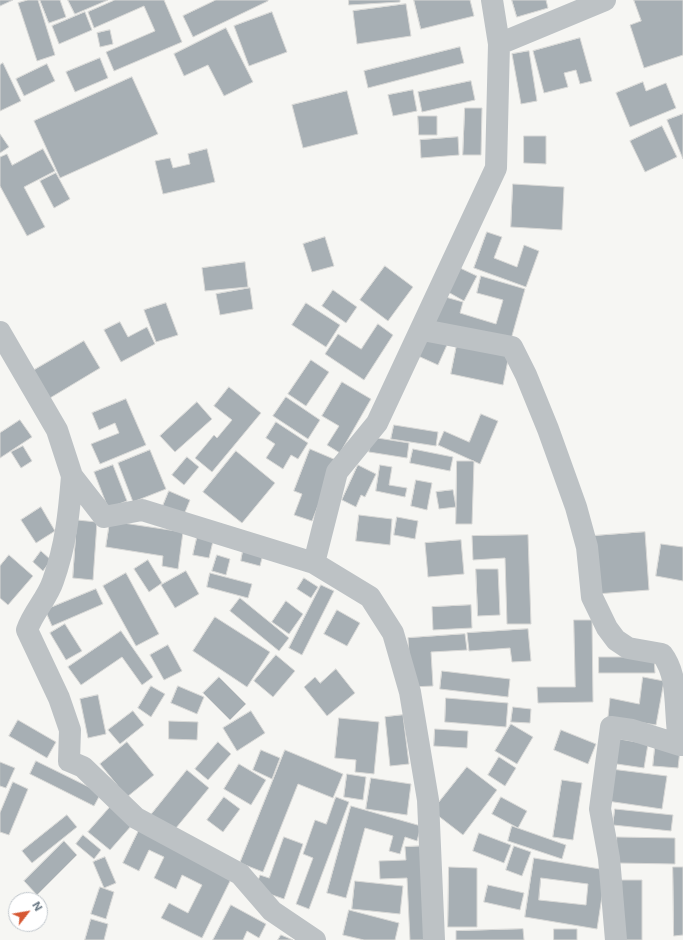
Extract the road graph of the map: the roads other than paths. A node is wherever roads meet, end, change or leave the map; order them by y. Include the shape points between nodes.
1 (492, 0) edge
2 (604, 0) edge
3 (500, 44) junction
4 (460, 245) junction
5 (431, 304) junction
6 (423, 330) junction
7 (0, 332) edge
8 (72, 476) junction
9 (314, 563) junction
10 (681, 745) edge
11 (315, 940) edge
12 (434, 940) edge
13 (616, 940) edge

1 - 3 street
2 - 3 street
3 - 4 street via 496,168
4 - 5 street
4 - 6 street
5 - 6 street
5 - 9 street via 378,423 337,472
6 - 10 street via 512,347 546,422 576,507 588,547 592,597 607,628 616,640 628,648 662,654 669,663 673,679 677,734
7 - 8 street via 57,430
8 - 9 street via 104,517 142,510
8 - 11 street via 68,529 53,583 31,618 27,630 59,698 70,730 69,761 83,767 136,818 240,874 272,911
9 - 12 street via 370,597 393,633 410,692 428,800
10 - 13 street via 632,730 611,727 600,809 609,858

